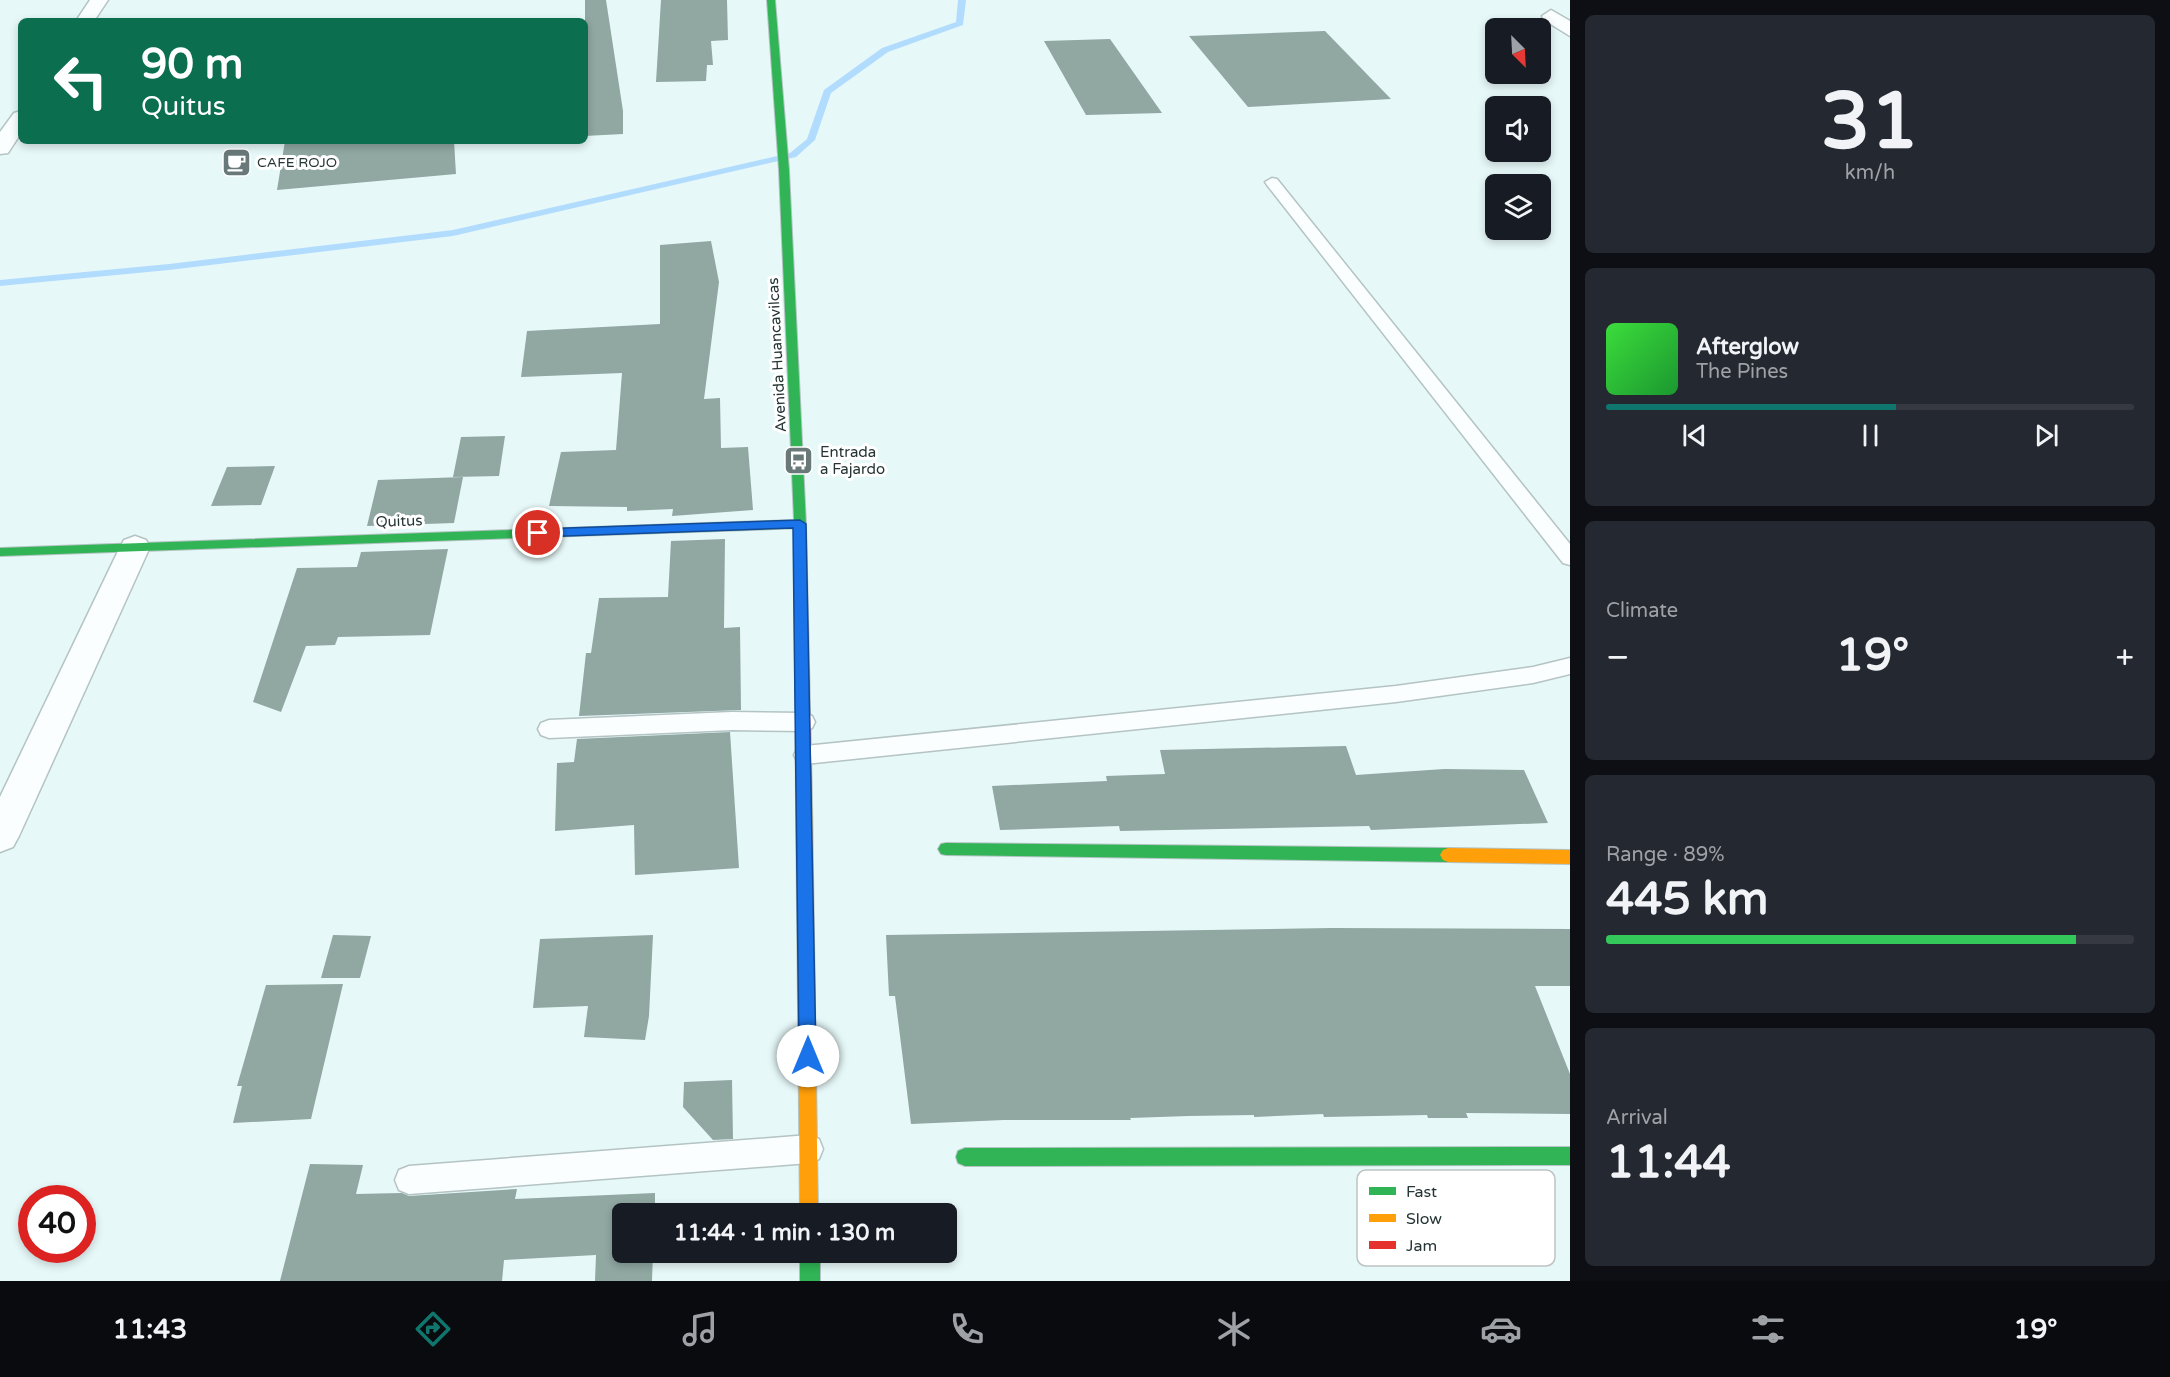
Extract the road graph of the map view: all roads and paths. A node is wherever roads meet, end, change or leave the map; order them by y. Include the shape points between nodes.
1 (99, 0) edge
2 (771, 0) edge
3 (1551, 16) dead end
4 (87, 18) edge
5 (1570, 30) edge
6 (18, 121) edge
7 (0, 148) edge
8 (1272, 182) dead end
9 (800, 524) junction
10 (135, 547) junction
11 (0, 552) edge
12 (1570, 558) edge
13 (1570, 666) edge
14 (804, 722) junction
15 (549, 729) dead end
16 (804, 755) junction
17 (0, 836) edge
18 (946, 849) dead end
19 (1570, 857) edge
20 (809, 1149) junction
21 (1570, 1156) edge
22 (965, 1157) dead end
23 (409, 1180) dead end
24 (809, 1203) edge
25 (810, 1263) edge
26 (810, 1281) edge

1 - 4 street
2 - 9 street, Avenida Huancavilcas via 784,170
3 - 5 street
6 - 7 street
8 - 12 lane
9 - 10 street, Quitus
9 - 14 street, Avenida Huancavilcas
10 - 11 street, Quitus
10 - 17 street
13 - 16 lane via 1533,675 1396,694
14 - 15 lane
14 - 16 street, Avenida Huancavilcas
16 - 20 street, Avenida Huancavilcas
18 - 19 street
20 - 23 lane
20 - 24 street, Avenida Huancavilcas
21 - 22 street
25 - 26 street

